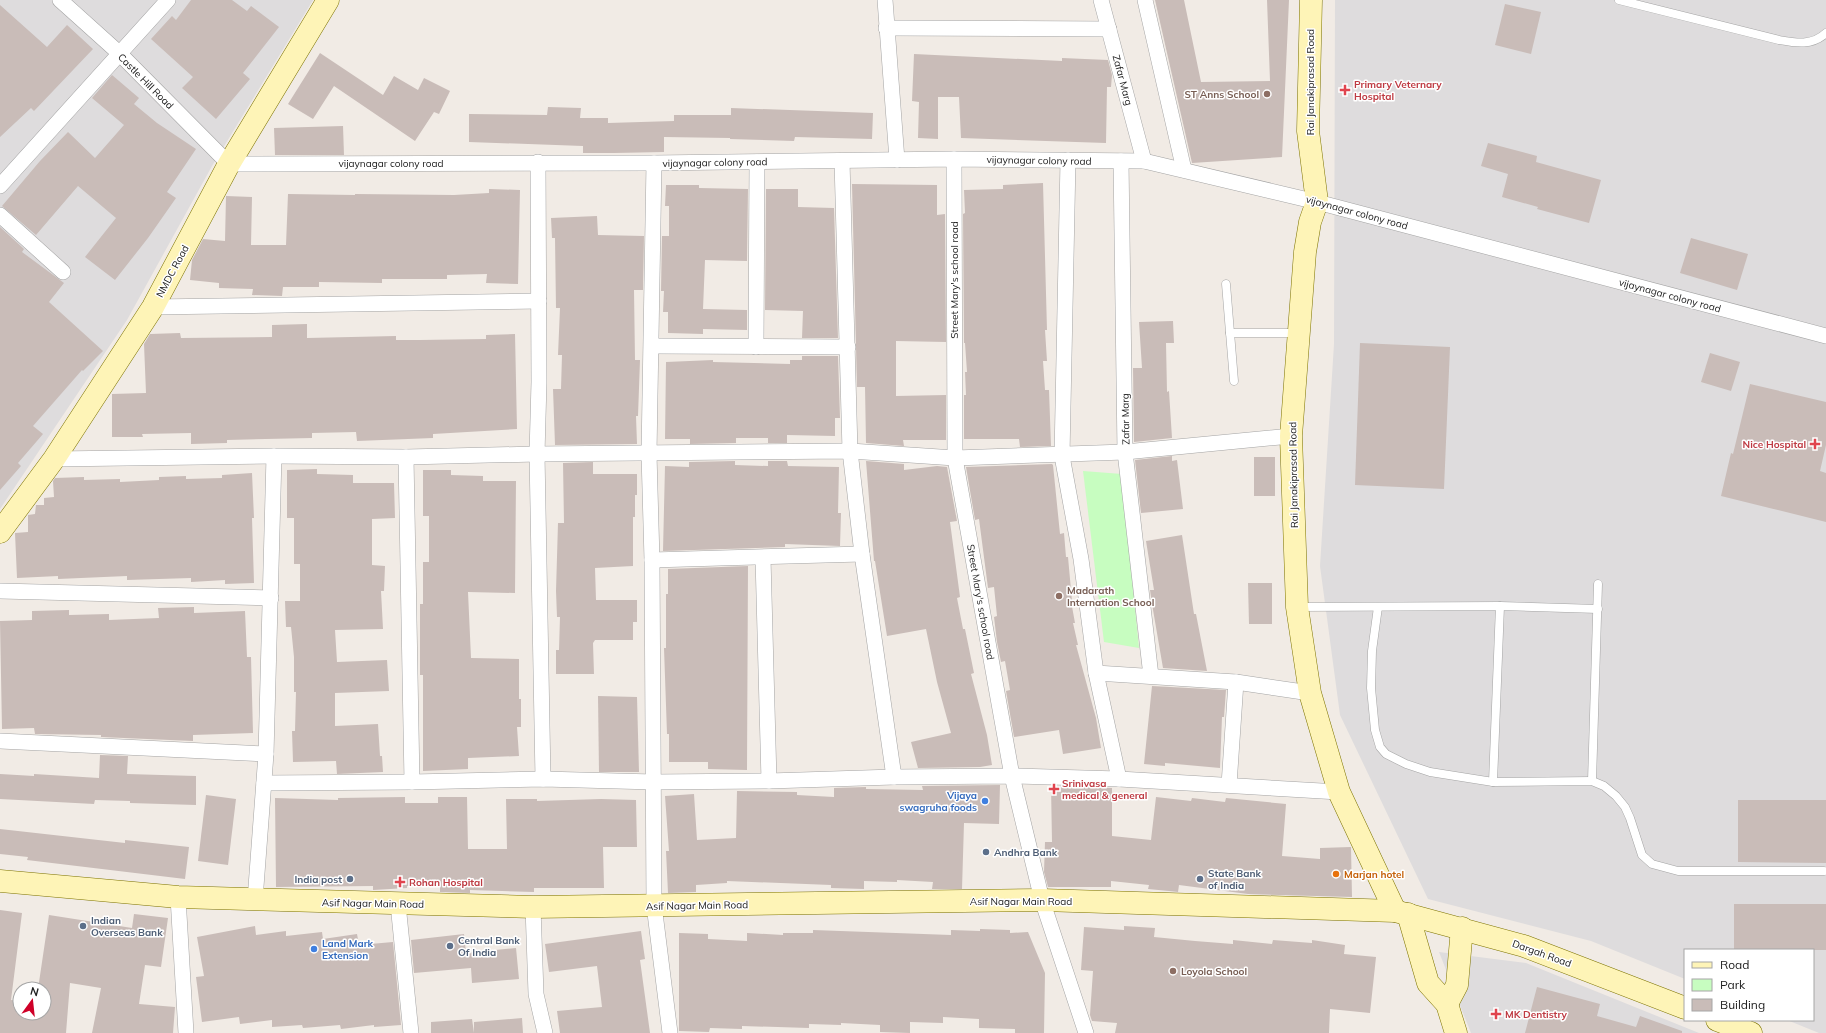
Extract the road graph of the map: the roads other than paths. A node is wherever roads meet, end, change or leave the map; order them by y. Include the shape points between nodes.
1 (60, 0) edge
2 (168, 0) edge
3 (328, 0) edge
4 (885, 0) edge
5 (1101, 0) edge
6 (1145, 0) edge
7 (1311, 0) edge
8 (1619, 0) edge
9 (886, 28) junction
10 (1109, 29) junction
11 (1826, 33) edge
12 (119, 54) junction
13 (954, 159) junction
14 (897, 160) junction
15 (1068, 160) junction
16 (842, 161) junction
17 (1121, 161) junction
18 (1144, 161) junction
19 (538, 162) junction
20 (757, 162) junction
21 (654, 163) junction
22 (229, 164) junction
23 (1184, 170) junction
24 (0, 186) edge
25 (1317, 202) junction
26 (0, 215) edge
27 (63, 272) dead end
28 (1226, 284) dead end
29 (538, 301) junction
30 (153, 307) junction
31 (1230, 333) junction
32 (1299, 333) junction
33 (1826, 336) edge
34 (652, 346) junction
35 (756, 347) junction
36 (848, 347) junction
37 (1234, 381) dead end
38 (1291, 436) junction
39 (850, 451) junction
40 (1126, 452) junction
41 (537, 454) junction
42 (649, 454) junction
43 (274, 456) junction
44 (1062, 456) junction
45 (406, 457) junction
46 (956, 458) junction
47 (54, 459) junction
48 (0, 532) edge
49 (862, 554) junction
50 (763, 558) junction
51 (652, 560) junction
52 (1598, 584) dead end
53 (0, 591) edge
54 (271, 598) junction
55 (1500, 606) junction
56 (1378, 607) junction
57 (1297, 608) junction
58 (1598, 609) junction
59 (1096, 672) junction
60 (1152, 676) junction
61 (1236, 682) junction
62 (1310, 693) junction
63 (0, 742) edge
64 (266, 754) junction
65 (1012, 776) junction
66 (894, 777) junction
67 (542, 779) junction
68 (1119, 779) junction
69 (769, 781) junction
70 (1592, 781) junction
71 (412, 782) junction
72 (654, 782) junction
73 (1493, 782) junction
74 (264, 783) junction
75 (1229, 785) junction
76 (1339, 792) junction
77 (1824, 871) dead end
78 (0, 881) edge
79 (178, 897) junction
80 (255, 900) junction
81 (1042, 900) junction
82 (398, 904) junction
83 (654, 905) junction
84 (534, 907) junction
85 (1402, 912) junction
86 (1462, 928) junction
87 (1447, 1004) junction
88 (1684, 1008) edge
89 (1720, 1021) edge
90 (186, 1033) edge
91 (411, 1033) edge
92 (545, 1033) edge
93 (670, 1033) edge
94 (1086, 1033) edge
95 (1456, 1033) edge
96 (1751, 1033) edge

1 - 12 street, Castle Hill Road
2 - 12 street
3 - 22 street, NMDC Road
4 - 9 street
5 - 10 street, Zafar Marg
6 - 23 street
7 - 25 street, Rai Janakiprasad Road via 1308,131
8 - 11 lane via 1778,40 1812,42
9 - 10 street
9 - 14 street
10 - 18 street, Zafar Marg
12 - 22 street, Castle Hill Road
12 - 24 street
13 - 14 street, vijaynagar colony road
13 - 15 street, vijaynagar colony road
13 - 46 street, Street Mary's school road
14 - 16 street, vijaynagar colony road
15 - 17 street, vijaynagar colony road
15 - 44 street
16 - 20 street, vijaynagar colony road
16 - 36 street
17 - 18 street, vijaynagar colony road
17 - 40 street, Zafar Marg
18 - 23 street, vijaynagar colony road
19 - 21 street, vijaynagar colony road
19 - 22 street, vijaynagar colony road
19 - 29 street
20 - 21 street, vijaynagar colony road
20 - 35 street
21 - 34 street
22 - 30 street, NMDC Road
23 - 25 street, vijaynagar colony road
25 - 32 street, Rai Janakiprasad Road via 1310,222 1305,252
25 - 33 street, vijaynagar colony road
26 - 27 street
28 - 31 lane
29 - 30 street
29 - 41 street
30 - 47 street, NMDC Road
31 - 32 lane
31 - 37 lane
32 - 38 street, Rai Janakiprasad Road
34 - 35 street
34 - 42 street
35 - 36 street
36 - 39 street
38 - 40 street
38 - 57 street, Rai Janakiprasad Road
39 - 42 street
39 - 46 street
39 - 49 street
40 - 44 street
40 - 60 street, Zafar Marg
41 - 42 street
41 - 45 street
41 - 67 street
42 - 51 street
43 - 45 street
43 - 47 street
43 - 54 street
44 - 46 street
44 - 59 street via 1081,558
45 - 71 street
46 - 65 street, Street Mary's school road
47 - 48 street, NMDC Road
49 - 50 street
49 - 66 street
50 - 51 street
50 - 69 street
51 - 72 street
52 - 58 lane
53 - 54 street
54 - 64 street
55 - 56 lane
55 - 58 lane
55 - 73 lane
56 - 57 lane
56 - 73 lane via 1372,651 1371,688 1375,730 1380,747 1392,757 1430,772
57 - 62 street, Rai Janakiprasad Road
58 - 70 lane
59 - 60 street
59 - 68 street
60 - 61 street
61 - 62 street
61 - 75 street
62 - 76 street, Rai Janakiprasad Road
63 - 64 street
64 - 74 street
65 - 66 street
65 - 68 street
65 - 81 street, Street Mary's school road
66 - 69 street
67 - 71 street
67 - 72 street
68 - 75 street
69 - 72 street
70 - 73 lane
70 - 77 lane via 1604,786 1625,807 1642,855 1652,864 1678,871
71 - 74 street
72 - 83 street
74 - 80 street
75 - 76 street
76 - 85 street, Rai Janakiprasad Road
78 - 79 street, Asif Nagar Main Road
79 - 80 street, Asif Nagar Main Road
79 - 90 street
80 - 82 street, Asif Nagar Main Road
81 - 83 street, Asif Nagar Main Road
81 - 85 street, Asif Nagar Main Road
81 - 94 street, Street Mary's school road
82 - 84 street, Asif Nagar Main Road
82 - 91 street
83 - 84 street, Asif Nagar Main Road
83 - 93 street
84 - 92 street via 536,994
85 - 86 street, Dargah Road
85 - 87 street, Rai Janakiprasad Road via 1428,983
86 - 87 street via 1457,984
86 - 88 street, Dargah Road via 1524,946
87 - 95 street
89 - 96 street

